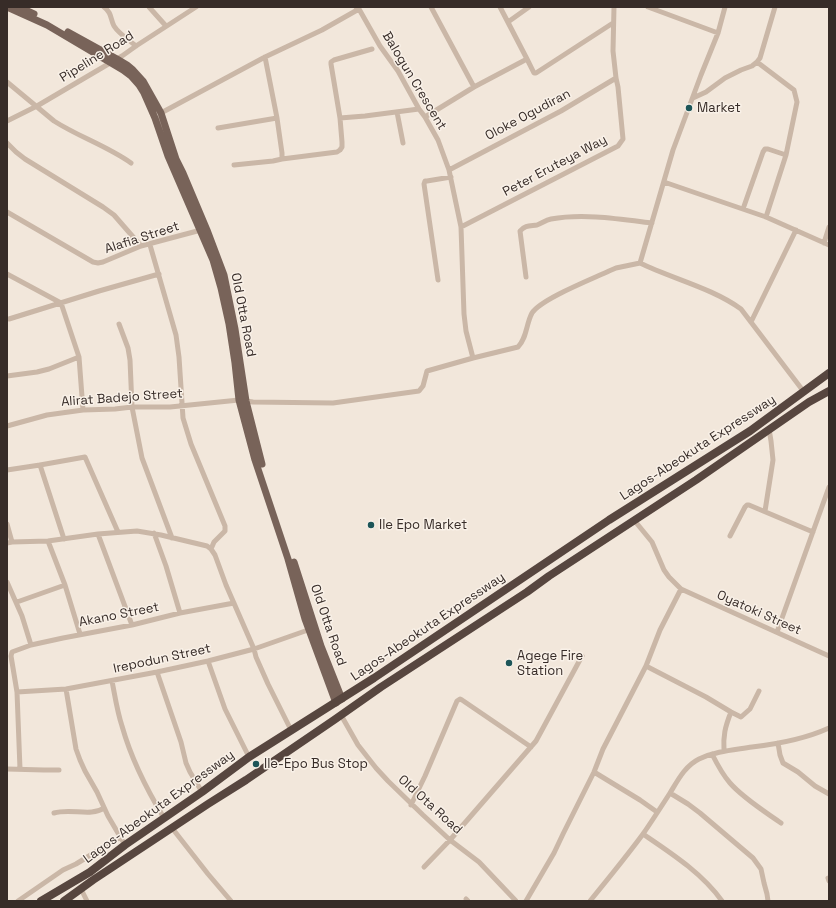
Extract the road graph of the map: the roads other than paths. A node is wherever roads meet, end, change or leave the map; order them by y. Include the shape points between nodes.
1 (7, 7) edge
2 (19, 7) edge
3 (104, 7) edge
4 (149, 7) edge
5 (196, 7) edge
6 (431, 7) edge
7 (500, 7) edge
8 (529, 7) edge
9 (614, 7) edge
10 (648, 7) edge
11 (725, 7) edge
12 (775, 7) edge
13 (357, 8) edge
14 (508, 22) junction
15 (613, 23) junction
16 (166, 26) junction
17 (718, 33) junction
18 (136, 46) junction
19 (372, 49) dead end
20 (265, 57) junction
21 (527, 59) junction
22 (114, 61) junction
23 (757, 62) junction
24 (616, 78) junction
25 (7, 82) edge
26 (474, 87) junction
27 (693, 98) junction
28 (37, 106) junction
29 (419, 109) junction
30 (397, 112) junction
31 (161, 113) junction
32 (425, 117) junction
33 (277, 118) junction
34 (340, 118) junction
35 (7, 121) edge
36 (218, 128) dead end
37 (403, 142) dead end
38 (7, 143) edge
39 (786, 155) junction
40 (282, 159) junction
41 (131, 163) dead end
42 (234, 165) dead end
43 (449, 170) junction
44 (451, 177) junction
45 (664, 182) junction
46 (743, 209) junction
47 (7, 212) edge
48 (766, 217) junction
49 (652, 223) junction
50 (461, 227) junction
51 (829, 227) edge
52 (201, 230) junction
53 (796, 230) junction
54 (827, 244) edge
55 (150, 245) junction
56 (141, 246) junction
57 (640, 263) junction
58 (7, 274) edge
59 (159, 274) junction
60 (526, 277) dead end
61 (438, 280) dead end
62 (61, 303) junction
63 (9, 319) dead end
64 (751, 322) junction
65 (120, 324) dead end
66 (79, 357) junction
67 (473, 358) junction
68 (829, 373) edge
69 (7, 376) edge
70 (829, 391) edge
71 (804, 392) junction
72 (242, 401) junction
73 (182, 405) junction
74 (132, 407) junction
75 (83, 410) junction
76 (7, 426) edge
77 (769, 429) junction
78 (40, 465) junction
79 (7, 470) edge
80 (829, 487) edge
81 (765, 511) junction
82 (634, 520) junction
83 (7, 524) edge
84 (118, 532) junction
85 (813, 532) junction
86 (154, 533) junction
87 (98, 534) junction
88 (730, 536) dead end
89 (172, 538) junction
90 (64, 539) junction
91 (48, 542) junction
92 (10, 543) edge
93 (211, 549) junction
94 (7, 582) edge
95 (65, 585) junction
96 (681, 590) junction
97 (16, 602) junction
98 (234, 603) junction
99 (180, 613) junction
100 (132, 625) junction
101 (308, 630) junction
102 (777, 632) junction
103 (80, 634) junction
104 (31, 645) junction
105 (254, 649) junction
106 (582, 656) dead end
107 (829, 656) edge
108 (208, 661) junction
109 (646, 666) junction
110 (157, 672) junction
111 (112, 681) junction
112 (66, 689) junction
113 (759, 691) dead end
114 (17, 692) junction
115 (339, 701) junction
116 (730, 712) junction
117 (340, 715) junction
118 (829, 728) edge
119 (291, 730) junction
120 (778, 743) junction
121 (531, 747) junction
122 (724, 751) junction
123 (712, 754) junction
124 (250, 757) junction
125 (7, 769) edge
126 (20, 769) junction
127 (59, 770) dead end
128 (594, 772) junction
129 (202, 792) junction
130 (670, 793) junction
131 (829, 794) edge
132 (411, 805) junction
133 (104, 808) junction
134 (657, 812) junction
135 (54, 813) dead end
136 (164, 818) junction
137 (781, 823) dead end
138 (172, 828) junction
139 (643, 834) junction
140 (120, 837) junction
141 (450, 840) junction
142 (125, 846) junction
143 (424, 867) dead end
144 (90, 872) junction
145 (93, 880) junction
146 (80, 889) junction
147 (18, 901) edge
148 (41, 901) edge
149 (64, 901) edge
150 (87, 901) edge
151 (231, 901) edge
152 (516, 901) edge
153 (526, 901) edge
154 (590, 901) edge
155 (723, 901) edge
156 (768, 901) edge

1 - 22 main road, Old Otta Road
2 - 22 main road, Old Otta Road via 48,21
3 - 18 street via 110,12 118,31
4 - 16 street
5 - 16 street, Pipeline Road
6 - 26 street
7 - 14 street
8 - 14 street
9 - 15 street, Peter Eruteya Way
10 - 17 street
11 - 17 street
12 - 23 street
13 - 20 street via 322,30
13 - 29 street, Balogun Crescent
14 - 21 street
15 - 21 street via 540,72 534,73
15 - 24 street, Peter Eruteya Way
16 - 18 street, Pipeline Road
17 - 27 street
18 - 22 street, Pipeline Road
19 - 34 street via 331,62
20 - 31 street
20 - 33 street
21 - 26 street
22 - 28 street, Pipeline Road
22 - 31 main road, Old Otta Road via 127,65 139,76
22 - 52 main road, Old Otta Road via 131,76 144,93 168,156
23 - 27 street
23 - 39 street via 794,90 797,102
24 - 43 street, Oloke Ogudiran via 561,112
24 - 50 street, Peter Eruteya Way via 623,139 618,146
25 - 28 street
26 - 32 street
27 - 45 street
28 - 35 street, Pipeline Road
28 - 41 street via 62,126
29 - 30 street
29 - 32 street, Balogun Crescent
30 - 34 street
30 - 37 street
31 - 72 main road, Old Otta Road via 176,159 224,275 235,329
32 - 43 street, Balogun Crescent via 438,140
33 - 36 street
33 - 40 street
34 - 40 street via 340,150
38 - 56 street via 25,159 104,207
39 - 46 street via 768,149 763,152
39 - 48 street
40 - 42 street
43 - 44 street, Balogun Crescent
44 - 50 street, Balogun Crescent
44 - 61 street via 427,180 424,184
45 - 46 street
45 - 49 street
46 - 48 street
47 - 56 street, Alafia Street via 93,262 103,262
48 - 53 street
49 - 57 street
49 - 60 street via 584,217 551,219 523,228 520,231
50 - 67 street, Balogun Crescent via 464,314
51 - 54 street
52 - 55 street, Alafia Street
52 - 72 main road, Old Otta Road via 221,288
53 - 54 street
53 - 64 street
55 - 56 street, Alafia Street
55 - 59 street
57 - 64 street via 732,302
57 - 67 street via 616,268 543,303 532,313 518,347
58 - 62 street
59 - 62 street
59 - 73 street via 176,335
62 - 63 street
62 - 66 street
64 - 71 street
65 - 74 street via 130,360
66 - 69 street via 49,369
66 - 75 street
67 - 72 street, Alirat Badejo Street via 427,371 419,391 333,403
68 - 71 highway, Lagos-Abeokuta Expressway
70 - 77 highway, Lagos-Abeokuta Expressway
71 - 115 highway, Lagos-Abeokuta Expressway via 750,431 609,520
72 - 73 street, Alirat Badejo Street
72 - 101 main road via 255,460 288,559
72 - 115 main road, Old Otta Road
73 - 74 street, Alirat Badejo Street
73 - 93 street via 191,444 225,526 225,531
74 - 75 street, Alirat Badejo Street
74 - 89 street via 144,465
75 - 76 street, Alirat Badejo Street via 47,415
77 - 81 street via 772,460
77 - 82 highway, Lagos-Abeokuta Expressway
78 - 79 street
78 - 84 street via 85,456
78 - 90 street
80 - 85 street
81 - 85 street
81 - 88 street via 747,505
82 - 96 street via 652,542 664,570
82 - 117 highway, Lagos-Abeokuta Expressway
83 - 92 street
84 - 86 street
84 - 87 street
85 - 102 street
86 - 89 street
86 - 99 street
87 - 90 street
87 - 100 street
89 - 93 street
90 - 91 street
91 - 92 street
91 - 95 street
93 - 98 street
94 - 97 street
95 - 97 street
95 - 103 street
96 - 102 street, Oyatoki Street
96 - 109 street via 660,630
97 - 104 street
98 - 99 street, Akano Street
98 - 105 street
99 - 100 street, Akano Street
100 - 103 street, Akano Street
101 - 105 street, Irepodun Street
101 - 115 main road
102 - 107 street, Oyatoki Street
103 - 104 street, Akano Street
104 - 114 street, Akano Street via 11,654
105 - 108 street, Irepodun Street
105 - 119 street via 265,679
106 - 121 street
108 - 110 street, Irepodun Street
108 - 124 street via 225,709
109 - 116 street
109 - 128 street via 602,749
110 - 111 street, Irepodun Street
110 - 129 street via 186,763
111 - 112 street, Irepodun Street
111 - 136 street via 119,718 131,752
112 - 114 street, Irepodun Street
112 - 133 street via 76,749
113 - 116 street via 750,710 741,717
114 - 126 street
115 - 119 highway, Lagos-Abeokuta Expressway
116 - 122 street via 724,732
117 - 132 street, Old Ota Road via 372,763
117 - 138 highway, Lagos-Abeokuta Expressway
118 - 120 street
119 - 124 highway, Lagos-Abeokuta Expressway
120 - 122 street
120 - 131 street via 783,763
121 - 132 street via 460,699
121 - 141 street
122 - 123 street
123 - 130 street via 693,762
123 - 137 street via 730,784
124 - 129 highway, Lagos-Abeokuta Expressway
125 - 126 street
126 - 127 street
128 - 134 street
128 - 153 street via 554,853
129 - 136 highway, Lagos-Abeokuta Expressway
130 - 134 street
130 - 156 street via 700,813 746,851 761,869
132 - 141 street, Old Ota Road
133 - 135 street via 94,812
133 - 140 street
134 - 139 street
136 - 142 highway, Lagos-Abeokuta Expressway
138 - 145 highway, Lagos-Abeokuta Expressway
138 - 151 street
139 - 154 street
139 - 155 street via 690,868
140 - 142 street
140 - 147 street via 63,870
141 - 143 street
141 - 152 street, Old Ota Road via 479,862
142 - 144 highway, Lagos-Abeokuta Expressway
144 - 145 highway
144 - 148 highway, Lagos-Abeokuta Expressway
145 - 146 highway, Lagos-Abeokuta Expressway
146 - 149 highway, Lagos-Abeokuta Expressway
146 - 150 street

